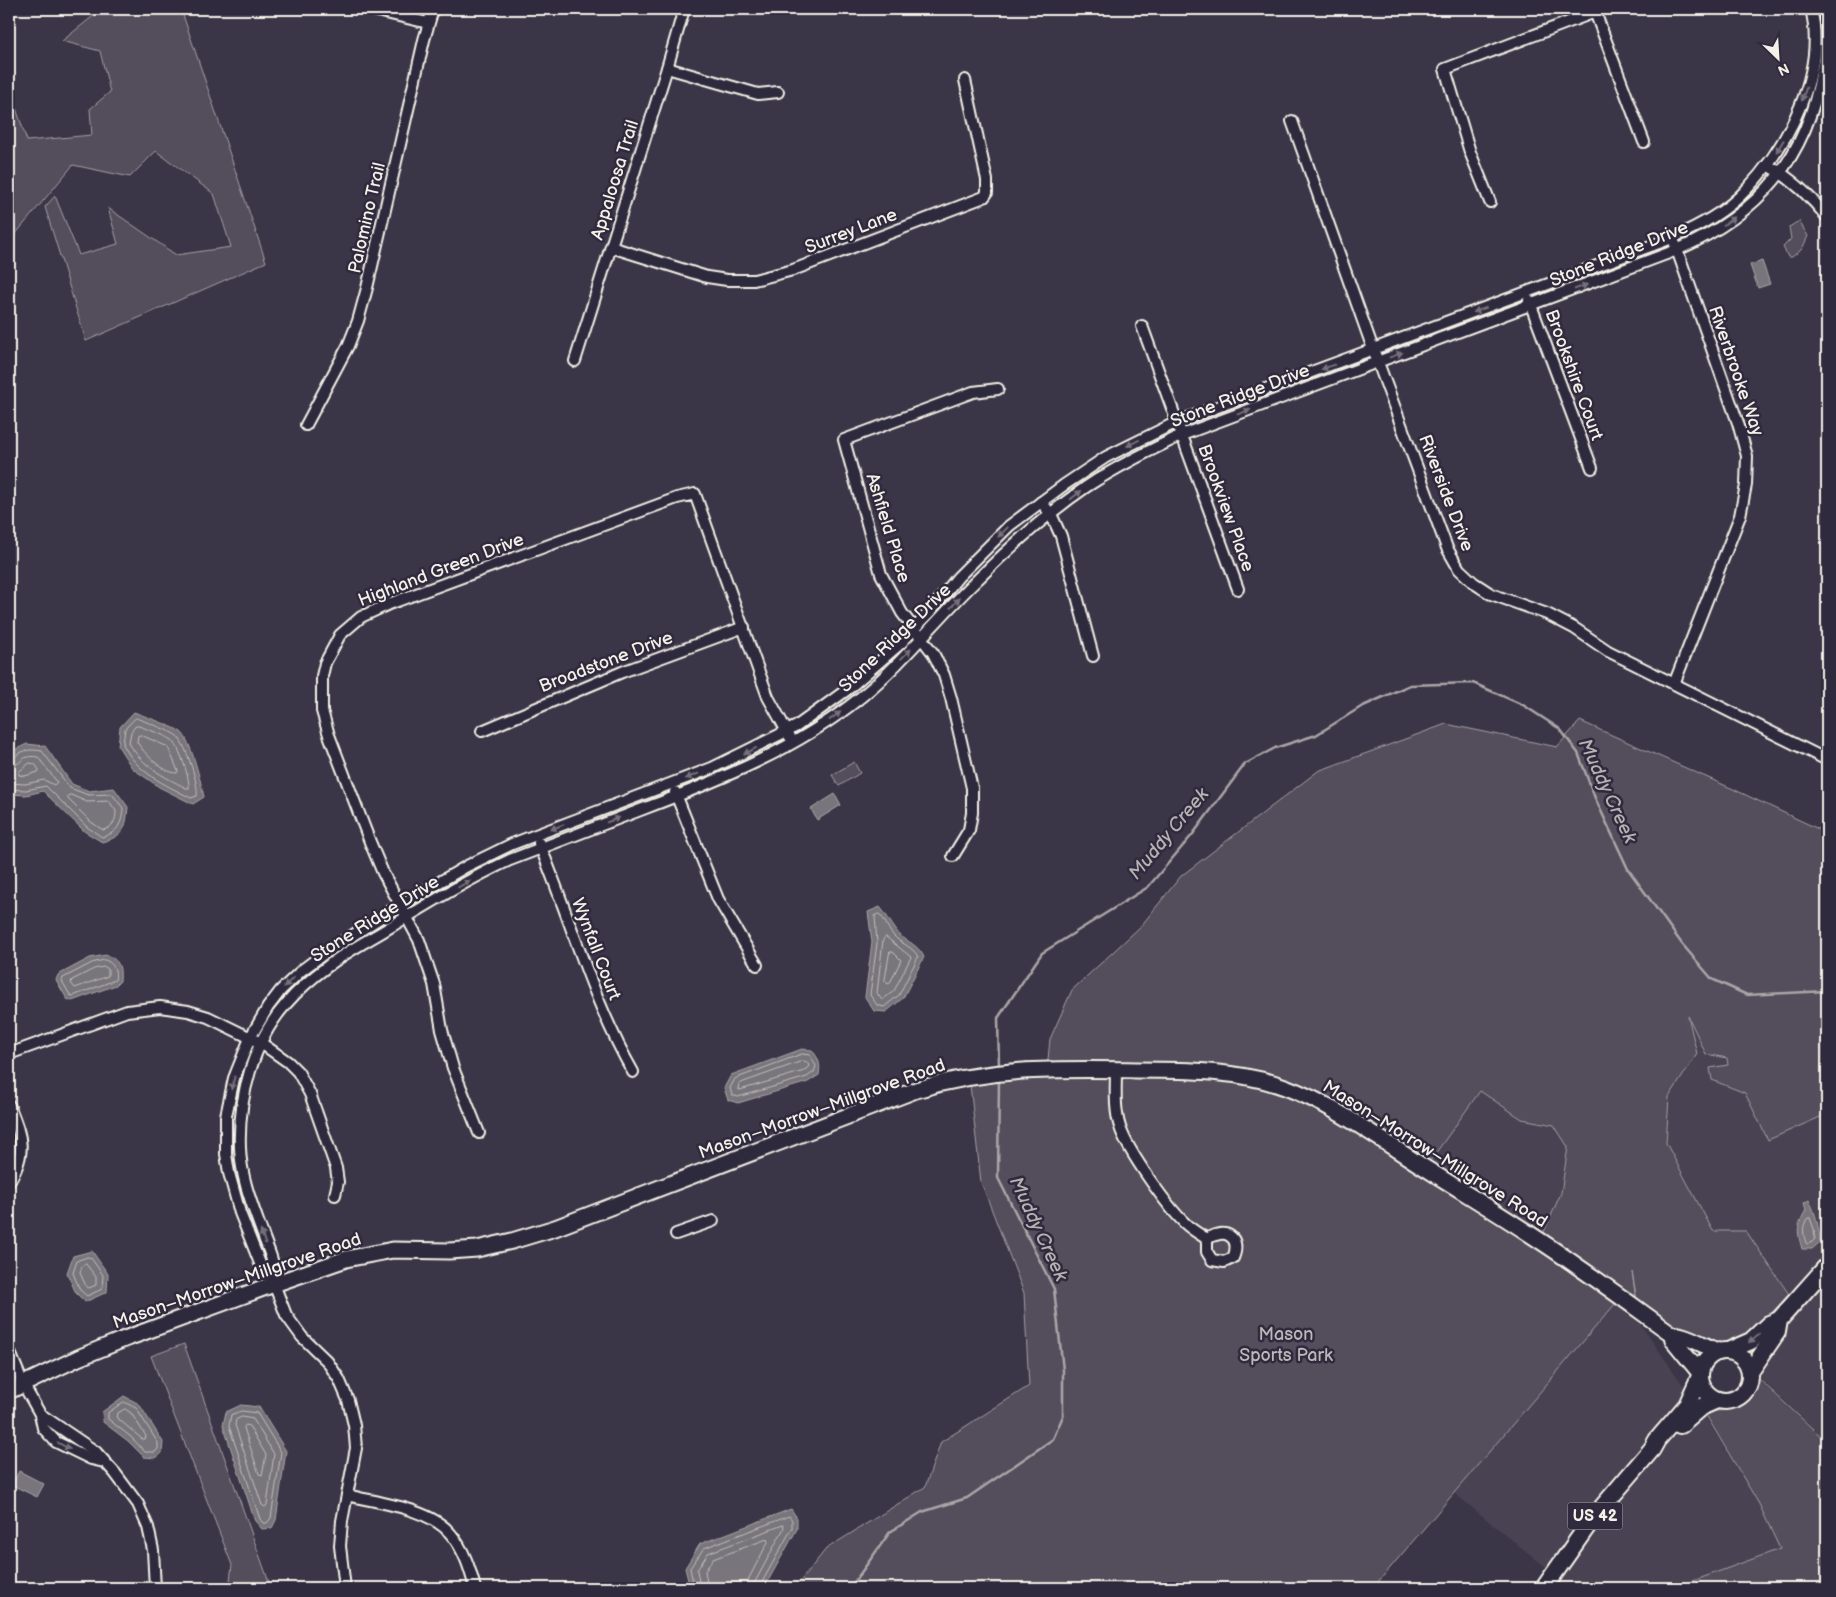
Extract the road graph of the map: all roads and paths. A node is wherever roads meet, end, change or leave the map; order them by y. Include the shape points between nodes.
1 (369, 9) edge
2 (433, 9) edge
3 (684, 9) edge
4 (1811, 9) edge
5 (1824, 9) edge
6 (1599, 10) edge
7 (428, 23) junction
8 (1812, 60) junction
9 (1825, 63) edge
10 (667, 68) junction
11 (965, 80) dead end
12 (778, 92) dead end
13 (1292, 121) dead end
14 (1644, 142) dead end
15 (1767, 165) junction
16 (1780, 172) junction
17 (1490, 202) dead end
18 (1827, 217) edge
19 (1672, 238) junction
20 (611, 247) junction
21 (1677, 250) junction
22 (1525, 293) junction
23 (1532, 306) junction
24 (1142, 326) dead end
25 (1373, 349) junction
26 (575, 361) dead end
27 (1378, 361) junction
28 (998, 389) dead end
29 (1177, 422) junction
30 (306, 425) dead end
31 (1182, 435) junction
32 (1592, 468) dead end
33 (1041, 502) junction
34 (1051, 514) junction
35 (1238, 589) dead end
36 (744, 627) junction
37 (914, 630) junction
38 (922, 638) junction
39 (1093, 656) dead end
40 (1674, 684) junction
41 (482, 731) dead end
42 (787, 732) junction
43 (794, 742) junction
44 (1827, 760) edge
45 (672, 784) junction
46 (676, 797) junction
47 (536, 835) junction
48 (541, 848) junction
49 (953, 856) dead end
50 (400, 905) junction
51 (407, 917) junction
52 (756, 965) dead end
53 (250, 1038) junction
54 (261, 1043) junction
55 (9, 1054) edge
56 (1116, 1070) junction
57 (632, 1072) dead end
58 (9, 1105) edge
59 (479, 1133) dead end
60 (9, 1182) edge
61 (335, 1195) dead end
62 (713, 1220) dead end
63 (676, 1234) dead end
64 (1207, 1239) dead end
65 (1827, 1266) edge
66 (274, 1284) junction
67 (1779, 1320) junction
68 (1672, 1334) junction
69 (9, 1350) edge
70 (1724, 1352) junction
71 (1750, 1372) junction
72 (1700, 1374) junction
73 (23, 1384) junction
74 (9, 1391) edge
75 (1717, 1400) junction
76 (1652, 1449) junction
77 (348, 1495) junction
78 (155, 1588) edge
79 (345, 1588) edge
80 (475, 1588) edge
81 (1544, 1588) edge

1 - 7 street
2 - 7 street, Palomino Trail
3 - 10 street, Appaloosa Trail
4 - 8 street, Stone Ridge Drive
5 - 9 street, Stone Ridge Drive
6 - 14 street
6 - 17 street via 1445,69 1470,152
7 - 30 street, Palomino Trail via 358,321 340,365
8 - 9 street
8 -> 15 street, Stone Ridge Drive via 1796,116
9 - 16 street, Stone Ridge Drive via 1809,120 1797,148
10 - 12 street via 744,92 764,95
10 - 20 street, Appaloosa Trail
11 - 20 street, Surrey Lane via 987,180 984,197 793,270 754,280 707,277
13 - 25 street, Riverside Drive
15 - 16 street
15 - 19 street, Stone Ridge Drive via 1746,191 1723,210 1694,229
16 - 18 street
21 -> 16 street, Stone Ridge Drive via 1727,224 1758,198
19 - 21 street, Riverbrooke Way
19 - 22 street, Stone Ridge Drive
20 - 26 street, Appaloosa Trail
23 -> 21 street, Stone Ridge Drive
21 - 40 street, Riverbrooke Way via 1747,456 1740,516
22 - 23 street, Brookshire Court
22 -> 25 street, Stone Ridge Drive
27 -> 23 street, Stone Ridge Drive
23 - 32 street, Brookshire Court
24 - 29 street, Brookview Place
25 - 27 street, Riverside Drive
25 -> 29 street, Stone Ridge Drive
31 -> 27 street, Stone Ridge Drive
27 - 40 street, Riverside Drive via 1447,548 1459,569 1491,594 1554,618 1608,651
28 - 37 street, Ashfield Place via 973,392 844,440 881,574
29 - 31 street, Brookview Place
29 -> 33 street, Stone Ridge Drive via 1106,457
34 -> 31 street, Stone Ridge Drive via 1086,487
31 - 35 street, Brookview Place
33 - 34 street
33 -> 37 street, Stone Ridge Drive via 1009,526 958,577
38 -> 34 street, Stone Ridge Drive via 984,573
34 - 39 street via 1064,545
36 - 41 street, Broadstone Drive via 612,675
36 - 42 street, Highland Green Drive via 768,697
36 - 50 street, Highland Green Drive via 695,494 389,604 351,625 340,635 324,663 322,710 370,842
37 - 38 street, Ashfield Place
37 - 42 street, Stone Ridge Drive via 848,689
43 -> 38 street, Stone Ridge Drive via 862,696
38 - 49 street, Ashfield Place via 944,675 972,788 969,830
40 - 44 street, Riverside Drive
42 - 43 street, Highland Green Drive
42 -> 45 street, Stone Ridge Drive via 727,762
43 - 46 street, Stone Ridge Drive via 735,773
45 - 46 street
45 -> 47 street, Stone Ridge Drive
48 -> 46 street, Stone Ridge Drive
46 - 52 street via 715,892
47 - 48 street, Wynfall Court
47 - 50 street, Stone Ridge Drive via 487,856
51 -> 48 street, Stone Ridge Drive via 491,869
48 - 57 street, Wynfall Court via 596,998
50 - 51 street, Highland Green Drive
50 -> 53 street, Stone Ridge Drive via 302,970 271,1002
51 - 54 street, Stone Ridge Drive via 315,976 273,1020
51 - 59 street, Highland Green Drive via 419,940 434,984 444,1040
53 - 54 street
53 - 55 street via 208,1017 176,1009 143,1008 113,1015
53 -> 66 street, Stone Ridge Drive via 229,1100 226,1154 240,1213 261,1266
54 - 61 street via 288,1062 305,1083 336,1168 338,1182
66 -> 54 street, Stone Ridge Drive via 272,1262 246,1188 240,1150 242,1102
56 - 64 street via 1118,1118 1131,1151 1168,1203 1188,1226
56 - 66 street, Mason–Morrow–Millgrove Road via 1017,1071 969,1076 916,1090 533,1235 477,1249 379,1252 346,1259
56 - 68 street, Mason–Morrow–Millgrove Road via 1236,1076 1309,1097 1534,1237
58 - 60 street via 22,1149
62 - 63 street
65 - 67 main road, US 42
66 - 73 street, Mason–Morrow–Millgrove Road via 122,1340
66 - 77 street via 292,1325 327,1361 348,1400 356,1448
67 -> 70 main road, US 42 via 1769,1324 1750,1342
67 - 71 main road, US 42 via 1777,1332
68 - 70 street, Mason–Morrow–Millgrove Road via 1680,1334 1705,1347
68 - 72 street, Mason–Morrow–Millgrove Road via 1673,1340
69 - 73 street
70 - 71 main road via 1742,1358
70 - 72 main road, US 42 via 1709,1356
71 - 75 main road, US 42 via 1747,1386 1740,1396 1729,1401
72 - 75 main road via 1703,1389
72 - 76 main road, US 42 via 1687,1405
73 - 74 street, Mason–Morrow–Millgrove Road
73 - 78 street via 40,1414 43,1428 56,1442 104,1462 138,1504 153,1550
75 - 76 main road, US 42 via 1701,1407 1662,1444
76 - 81 main road, US 42 via 1593,1518
77 - 79 street via 340,1546
77 - 80 street via 435,1520 450,1532 460,1547

